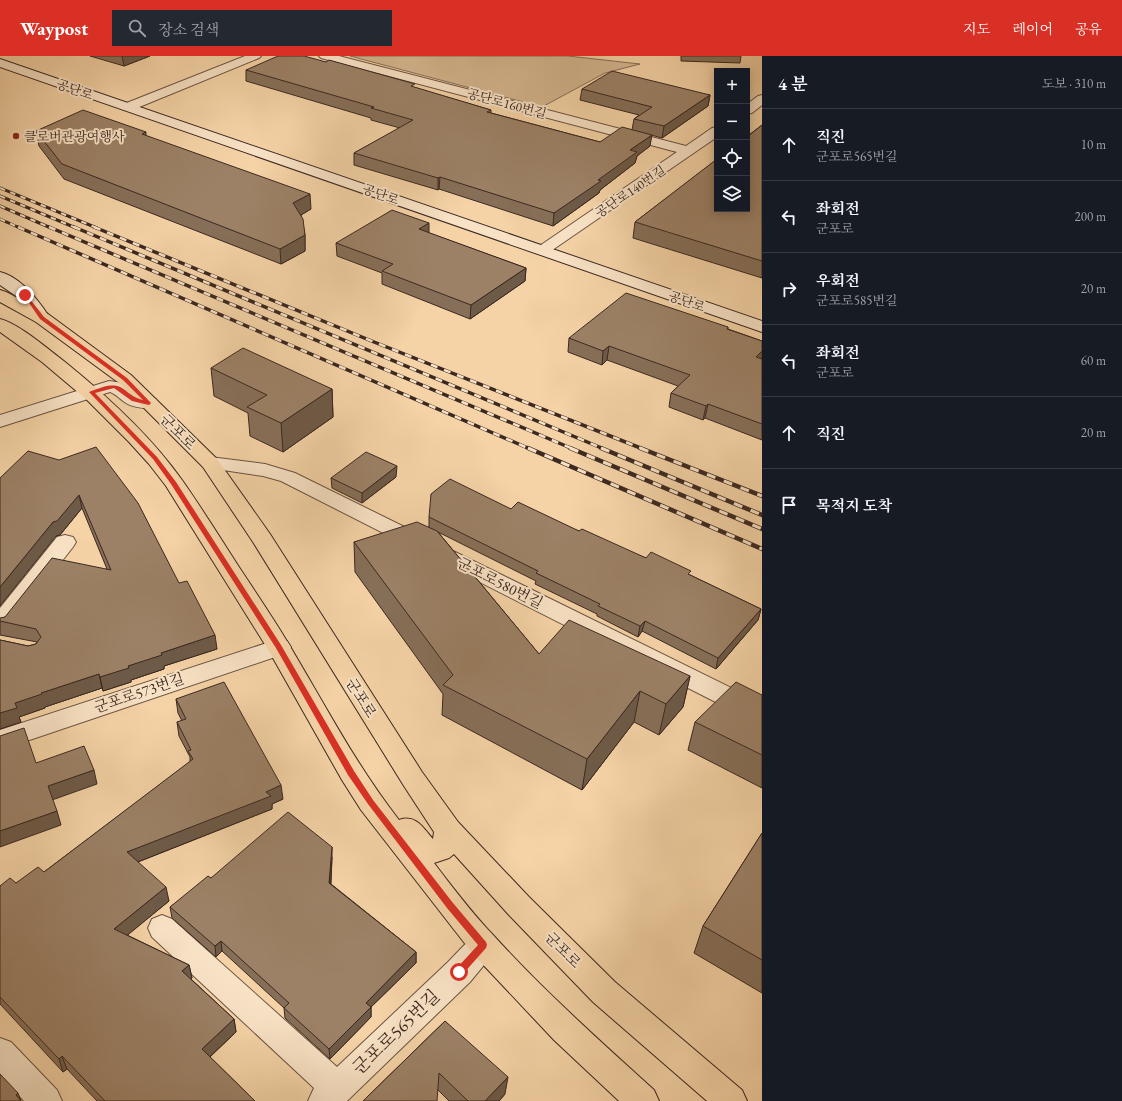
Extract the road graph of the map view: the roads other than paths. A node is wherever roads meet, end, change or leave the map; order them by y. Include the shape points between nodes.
1 (255, 56) edge
2 (325, 56) edge
3 (0, 63) edge
4 (762, 99) edge
5 (128, 107) junction
6 (750, 108) edge
7 (714, 133) edge
8 (689, 150) junction
9 (543, 250) junction
10 (0, 277) edge
11 (0, 295) edge
12 (42, 318) junction
13 (0, 324) edge
14 (762, 327) edge
15 (91, 392) junction
16 (149, 403) junction
17 (0, 420) edge
18 (210, 464) junction
19 (65, 542) dead end
20 (0, 624) edge
21 (279, 647) junction
22 (762, 714) edge
23 (0, 740) edge
24 (351, 773) junction
25 (448, 830) junction
26 (162, 928) dead end
27 (483, 945) junction
28 (0, 1052) edge
29 (330, 1094) edge
30 (46, 1101) edge
31 (643, 1101) edge
32 (731, 1101) edge

1 - 5 street
2 - 8 street, 공단로160번길
3 - 5 street, 공단로
4 - 6 street
5 - 9 street, 공단로
7 - 8 street, 공단로140번길
8 - 9 street, 공단로140번길
9 - 14 street, 공단로
10 - 12 street via 25,295
11 - 12 main road, 군포로
12 - 16 main road, 군포로 via 125,379
13 - 15 main road
15 - 16 street via 114,386 134,400
15 - 17 street
15 - 21 main road via 155,458
16 - 18 main road, 군포로
18 - 22 street, 군포로580번길 via 265,470 288,477
18 - 25 main road, 군포로 via 262,539 409,773
19 - 20 street
21 - 23 street, 군포로573번길
21 - 24 main road
24 - 25 main road via 378,792 428,851 435,852 445,847
24 - 27 main road via 426,875
25 - 32 main road, 군포로 via 604,992
26 - 29 street
27 - 29 street, 군포로565번길 via 459,972
27 - 31 main road via 565,1030
28 - 30 street

